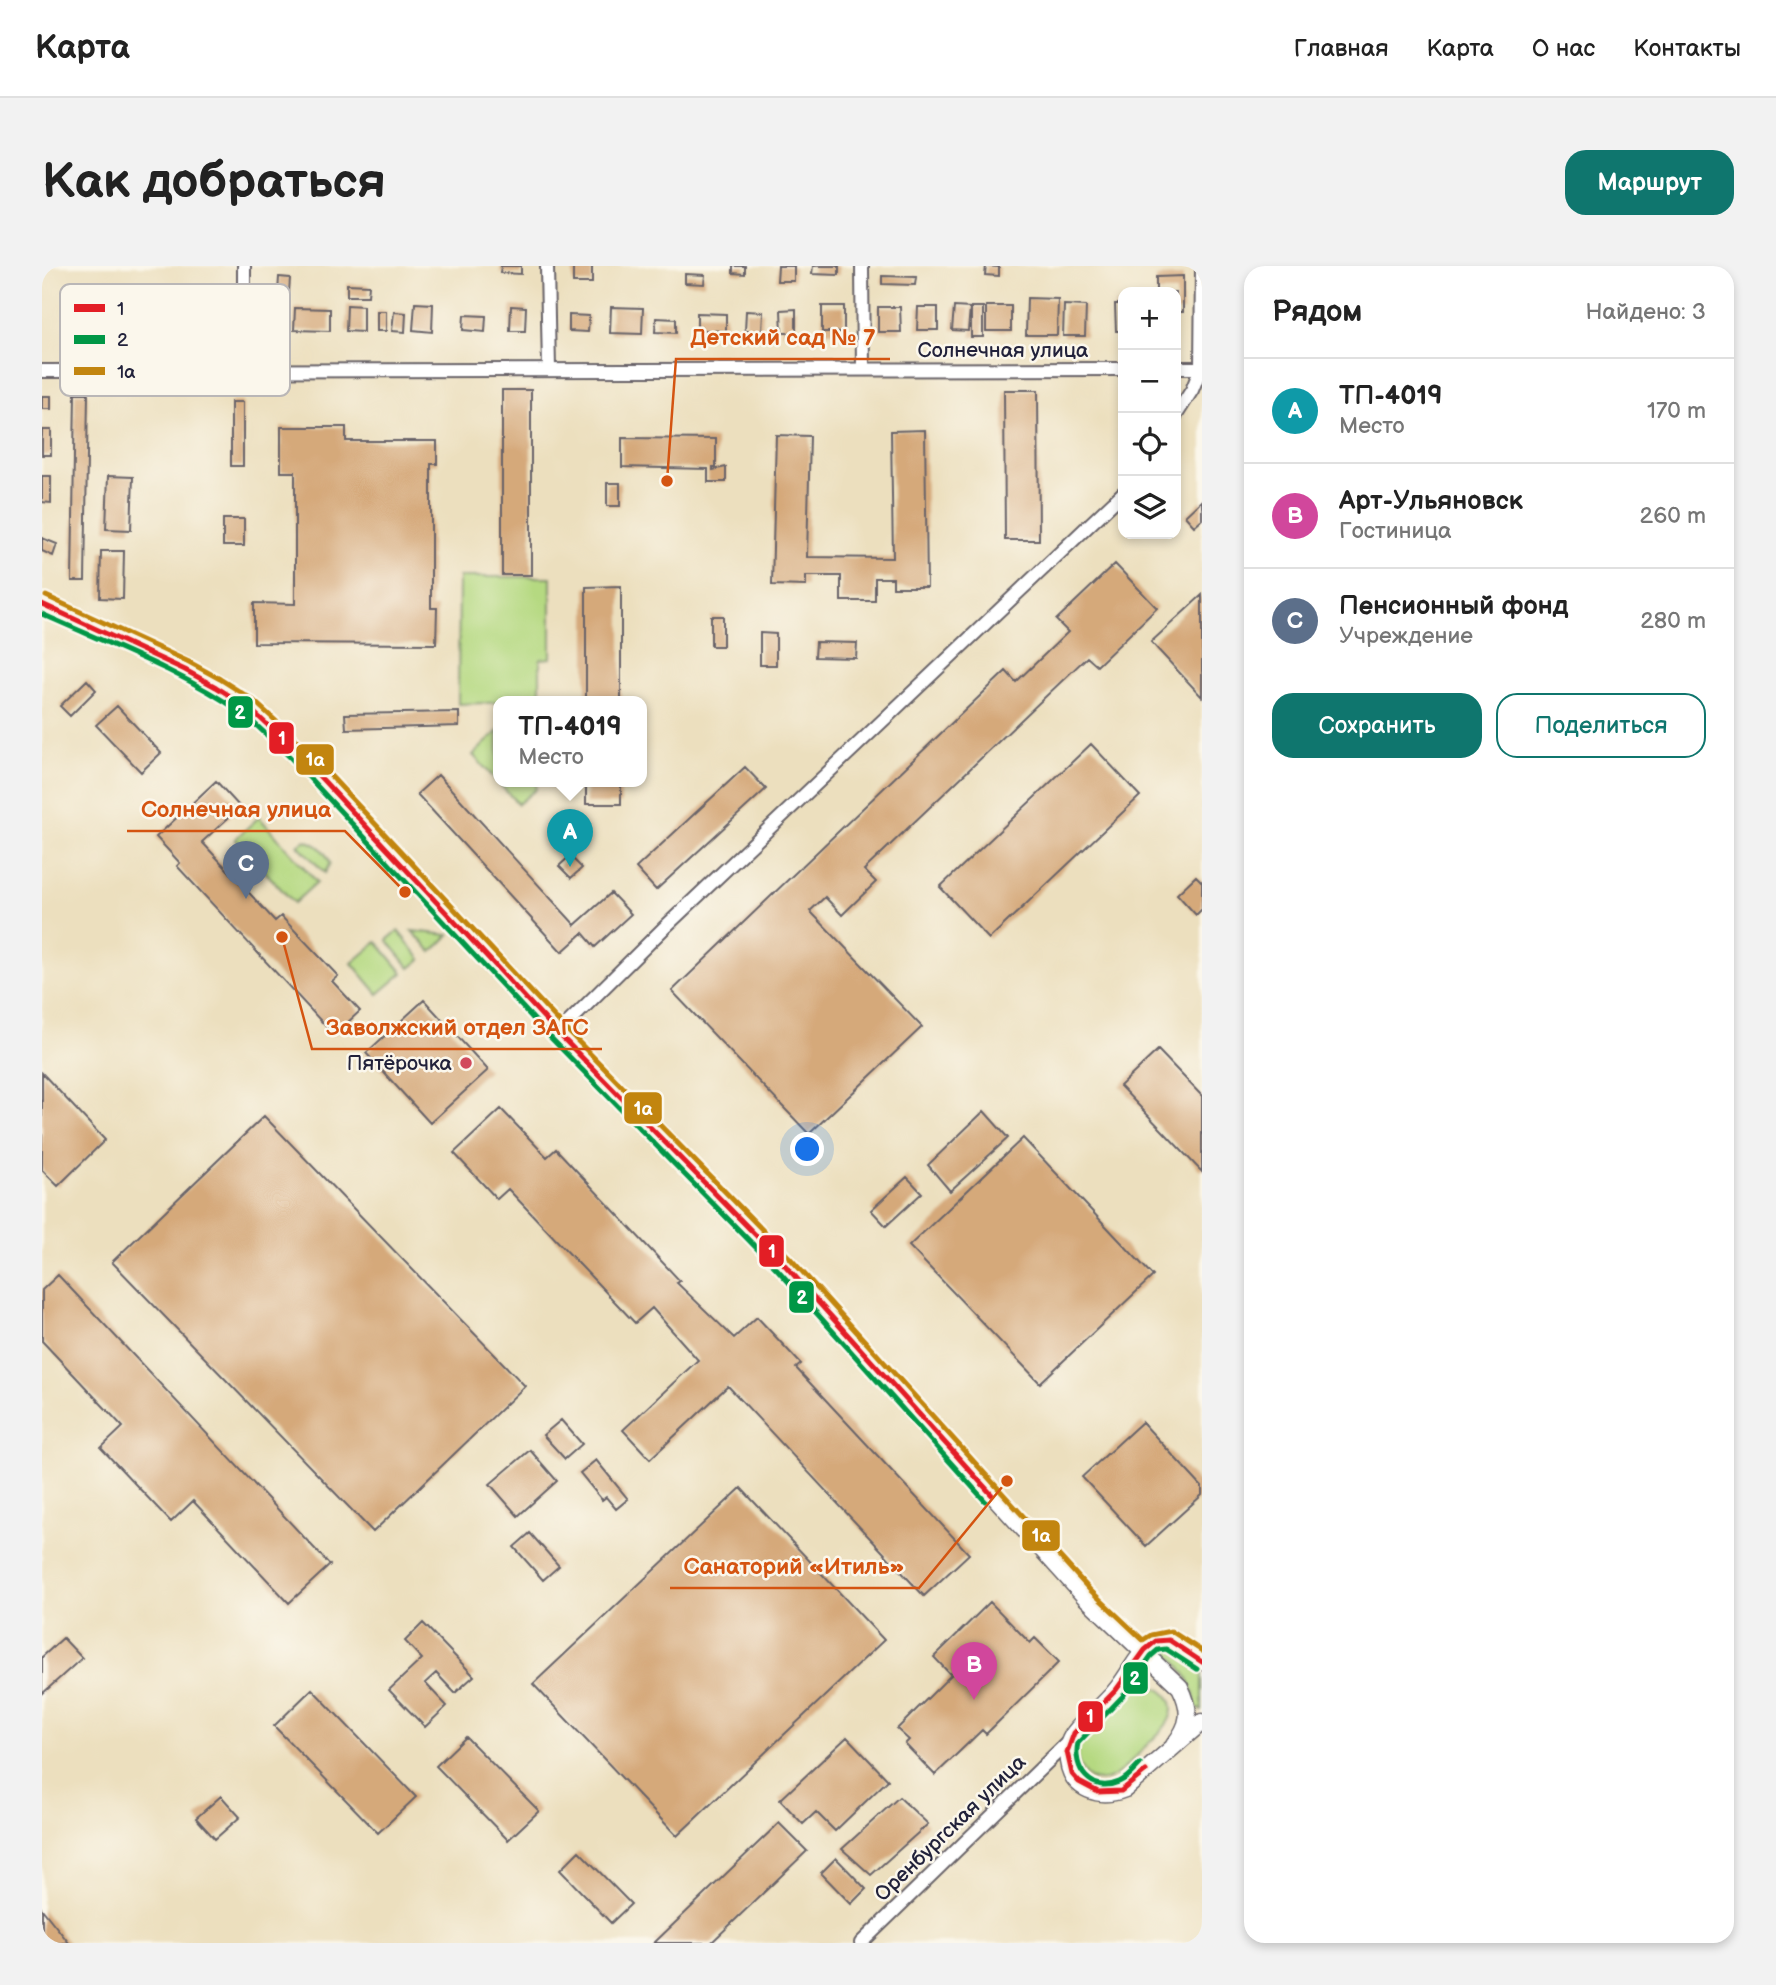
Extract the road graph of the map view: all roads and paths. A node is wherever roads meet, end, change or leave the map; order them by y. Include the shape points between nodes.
1 (244, 266) edge
2 (547, 266) edge
3 (862, 266) edge
4 (1202, 266) edge
5 (244, 284) edge
6 (1181, 368) edge
7 (863, 369) junction
8 (1118, 369) edge
9 (1202, 369) edge
10 (549, 370) junction
11 (42, 371) edge
12 (60, 371) edge
13 (290, 371) edge
14 (1177, 413) edge
15 (1118, 498) edge
16 (42, 604) edge
17 (558, 1033) junction
18 (1143, 1652) junction
19 (1202, 1662) edge
20 (1202, 1722) edge
21 (1069, 1742) junction
22 (1174, 1745) junction
23 (861, 1943) edge

1 - 5 street
2 - 10 street
3 - 7 street
4 - 9 street
6 - 9 street
7 - 8 street, Солнечная улица
7 - 10 street, Солнечная улица
9 - 14 street
10 - 13 street, Солнечная улица
11 - 12 street, Солнечная улица
15 - 17 street
16 - 17 street via 185,670 248,708 296,751
17 - 18 street via 783,1263 1084,1596
18 - 19 street via 1159,1640 1169,1640
18 - 21 street, Оренбургская улица
18 - 22 street via 1180,1687 1187,1701 1185,1731
20 - 22 street
21 - 22 street via 1068,1763 1076,1780 1102,1794 1125,1789
21 - 23 street, Оренбургская улица

